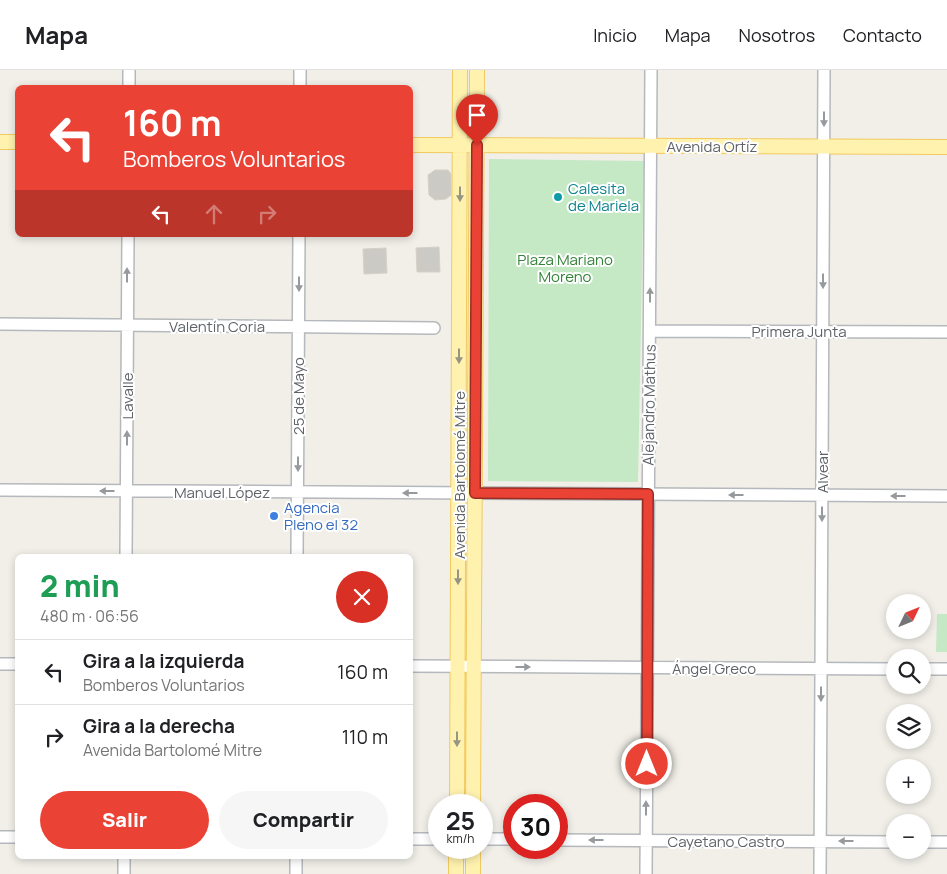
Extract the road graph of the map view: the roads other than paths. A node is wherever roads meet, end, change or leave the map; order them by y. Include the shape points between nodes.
1 (129, 70) edge
2 (300, 70) edge
3 (460, 70) edge
4 (477, 70) edge
5 (651, 70) edge
6 (824, 70) edge
7 (129, 85) edge
8 (300, 85) edge
9 (0, 142) edge
10 (15, 142) edge
11 (413, 145) edge
12 (461, 145) junction
13 (477, 145) junction
14 (650, 146) junction
15 (824, 147) junction
16 (947, 147) edge
17 (128, 237) edge
18 (299, 237) edge
19 (0, 324) edge
20 (127, 325) junction
21 (299, 326) junction
22 (434, 328) dead end
23 (650, 331) junction
24 (823, 331) junction
25 (947, 332) edge
26 (0, 490) edge
27 (126, 491) junction
28 (298, 492) junction
29 (459, 493) junction
30 (475, 493) junction
31 (648, 494) junction
32 (822, 495) junction
33 (947, 496) edge
34 (126, 554) edge
35 (298, 554) edge
36 (0, 664) edge
37 (15, 664) edge
38 (413, 666) edge
39 (457, 666) junction
40 (474, 667) junction
41 (647, 668) junction
42 (821, 669) junction
43 (886, 669) edge
44 (931, 669) edge
45 (947, 669) edge
46 (456, 794) edge
47 (473, 794) edge
48 (0, 837) edge
49 (15, 837) edge
50 (413, 839) edge
51 (428, 839) edge
52 (568, 840) edge
53 (646, 840) junction
54 (820, 841) junction
55 (886, 842) edge
56 (931, 842) edge
57 (947, 842) edge
58 (124, 859) edge
59 (296, 859) edge
60 (456, 859) edge
61 (473, 859) edge
62 (124, 874) edge
63 (296, 874) edge
64 (456, 874) edge
65 (473, 874) edge
66 (646, 874) edge
67 (820, 874) edge

1 - 7 street
2 - 8 street
3 - 12 main road, Avenida Bartolomé Mitre
4 - 13 main road, Avenida Bartolomé Mitre
5 - 14 street, Alejandro Mathus
6 -> 15 street, Alvear
9 - 10 main road
11 - 12 main road, Avenida Ortíz
12 - 13 main road, Avenida Ortíz
12 -> 29 main road, Avenida Bartolomé Mitre
13 - 14 main road, Avenida Ortíz
13 - 30 main road, Avenida Bartolomé Mitre
14 - 15 main road, Avenida Ortíz
23 -> 14 street, Alejandro Mathus
15 - 16 main road, Avenida Ortíz
15 -> 24 street, Alvear
20 -> 17 street, Lavalle
18 -> 21 street, 25 de Mayo
19 - 20 street, Valentín Coria
20 - 21 street, Valentín Coria
27 -> 20 street, Lavalle
21 - 22 street, Valentín Coria
21 -> 28 street, 25 de Mayo
23 - 24 street, Primera Junta
23 - 31 street, Alejandro Mathus
24 - 25 street, Primera Junta
24 - 32 street, Alvear
27 -> 26 street, Manuel López
27 - 28 street, Manuel López
27 - 34 street, Lavalle
29 -> 28 street, Manuel López
28 - 35 street, 25 de Mayo
29 - 30 street, Manuel López
29 -> 39 main road, Avenida Bartolomé Mitre
30 - 31 street, Manuel López
30 - 40 main road, Avenida Bartolomé Mitre
32 -> 31 street, Manuel López
31 - 41 street, Alejandro Mathus
33 -> 32 street, Manuel López
32 -> 42 street, Alvear
36 - 37 street
38 - 39 street, Ángel Greco
39 - 40 street, Ángel Greco
39 -> 46 main road, Avenida Bartolomé Mitre
40 -> 41 street, Ángel Greco
40 - 47 main road, Avenida Bartolomé Mitre
41 - 42 street, Ángel Greco
53 -> 41 street, Alejandro Mathus
42 - 43 street, Ángel Greco
42 -> 54 street, Alvear
44 - 45 street
48 - 49 street
50 - 51 street
53 -> 52 street, Cayetano Castro
53 - 54 street, Cayetano Castro
53 - 66 street, Alejandro Mathus
55 -> 54 street, Cayetano Castro
54 - 67 street, Alvear
56 - 57 street
58 - 62 street
59 - 63 street
60 - 64 main road
61 - 65 main road

